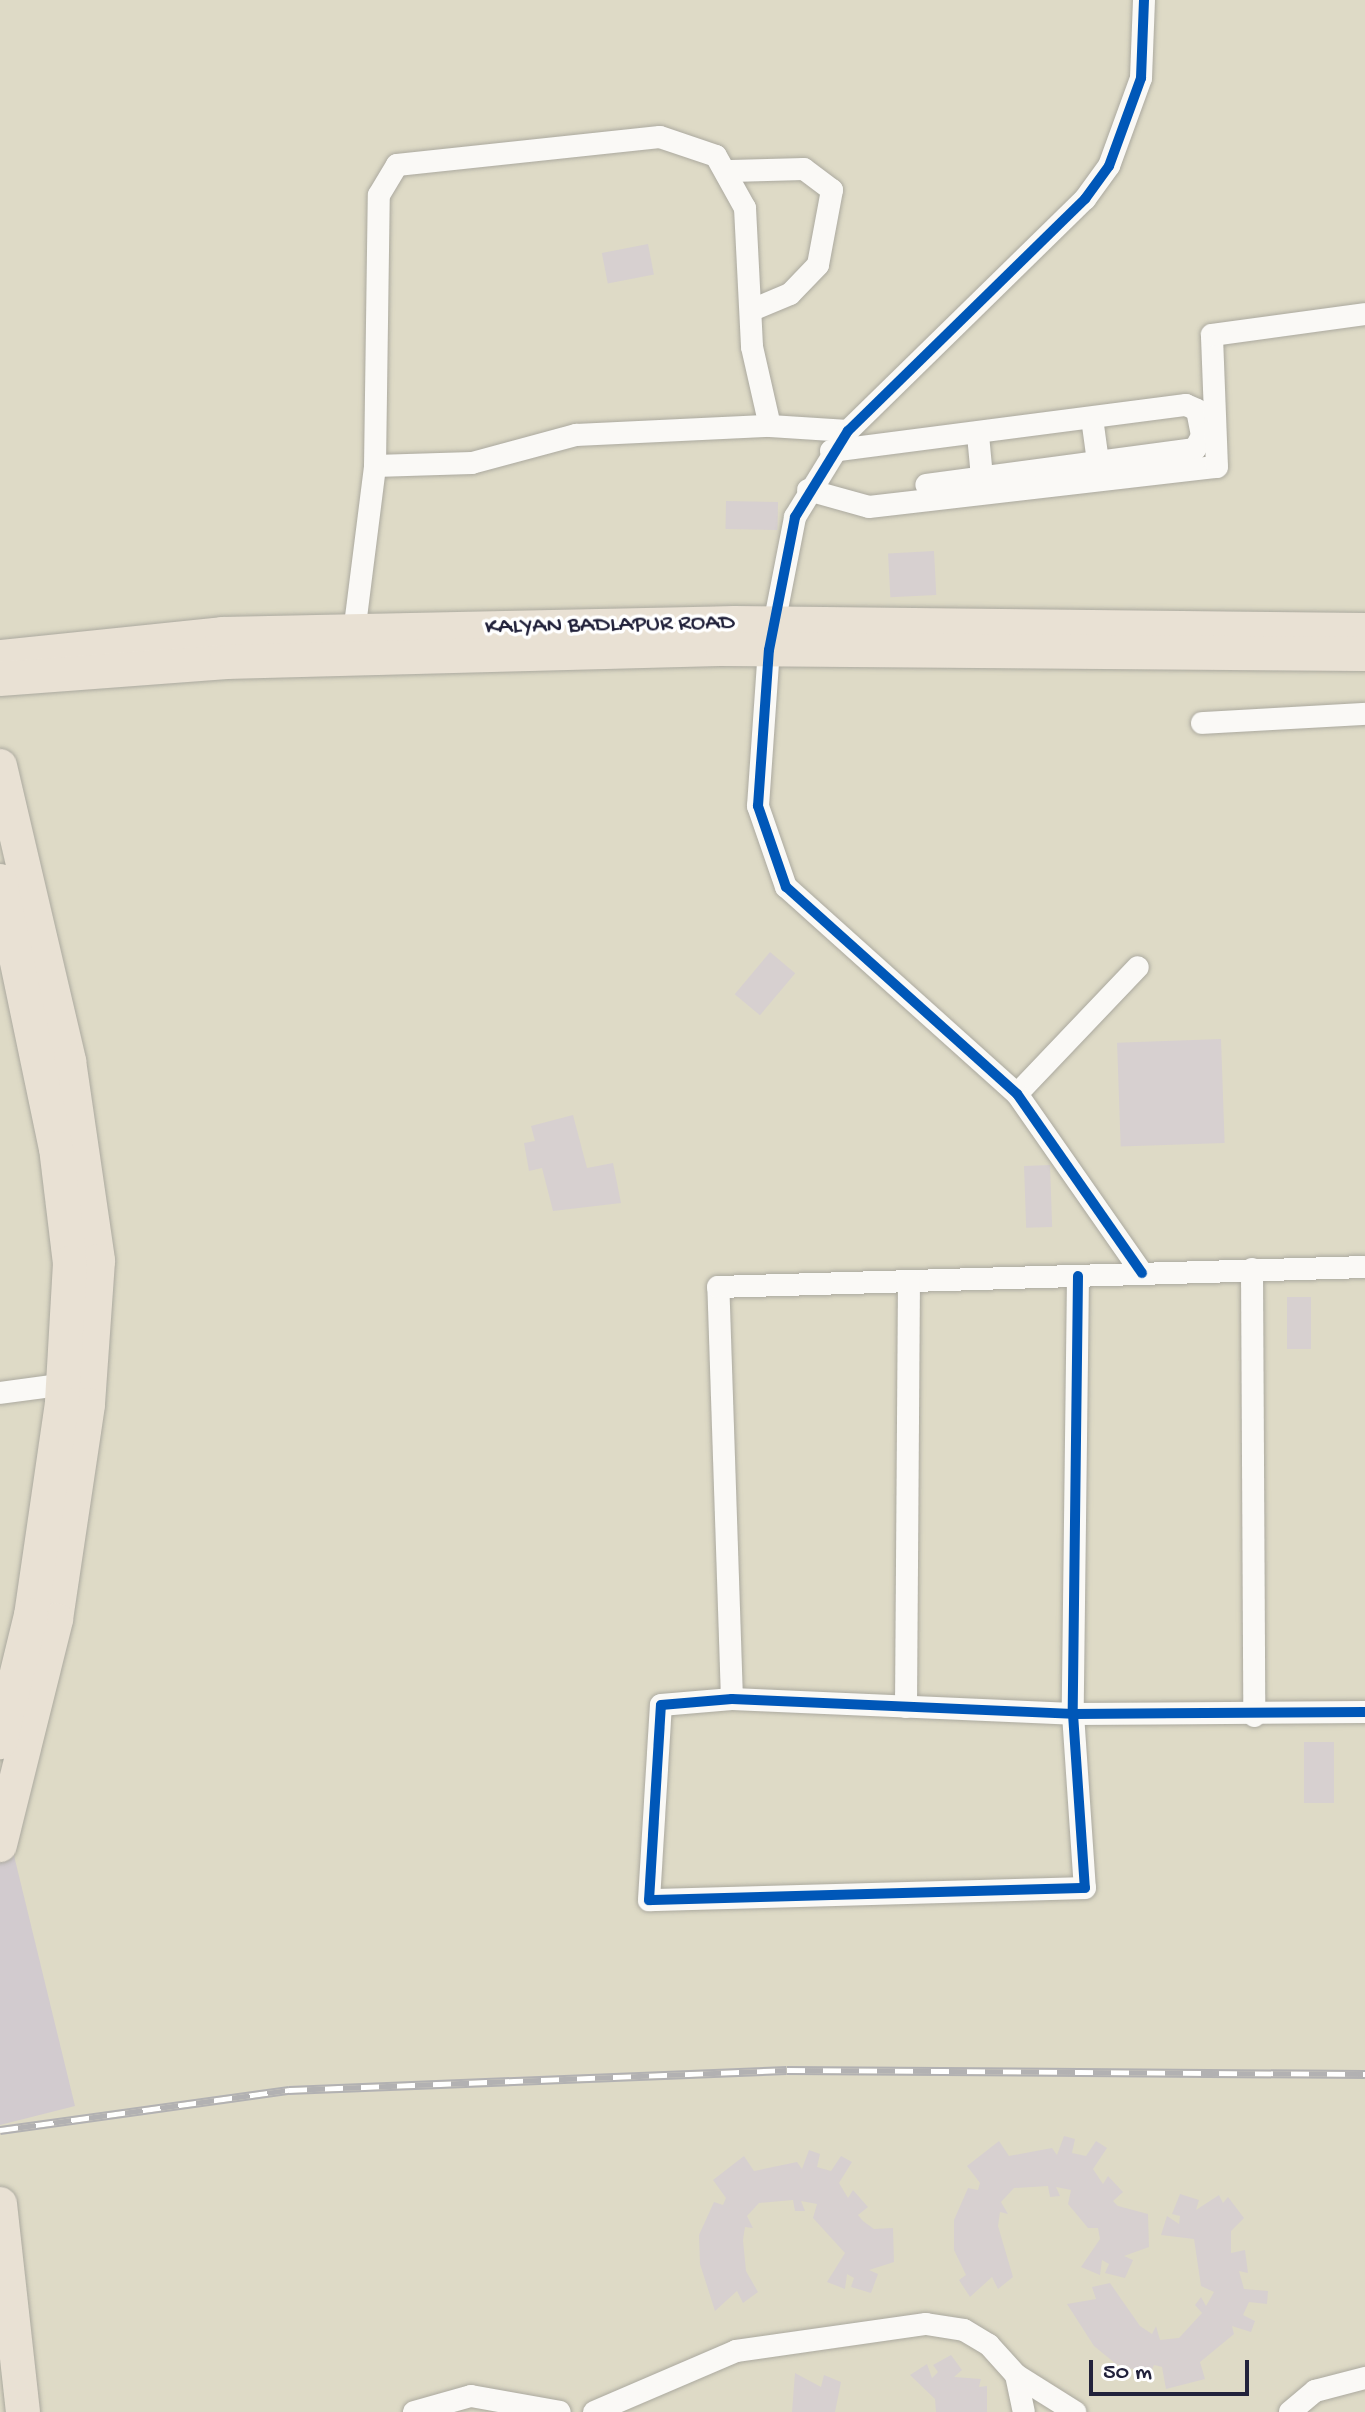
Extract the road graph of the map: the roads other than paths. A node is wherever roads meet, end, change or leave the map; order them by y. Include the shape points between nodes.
1 (1150, 2) edge
2 (731, 171) junction
3 (752, 310) junction
4 (1365, 314) edge
5 (1092, 418) junction
6 (770, 426) junction
7 (848, 431) junction
8 (978, 435) junction
9 (831, 451) junction
10 (1098, 462) junction
11 (375, 466) junction
12 (982, 477) junction
13 (926, 485) dead end
14 (808, 490) junction
15 (1365, 630) edge
16 (772, 636) junction
17 (352, 645) junction
18 (1365, 654) edge
19 (0, 657) edge
20 (0, 679) edge
21 (1365, 714) edge
22 (1202, 723) dead end
23 (0, 766) edge
24 (0, 881) edge
25 (1138, 967) dead end
26 (1017, 1094) junction
27 (1365, 1267) edge
28 (1252, 1269) junction
29 (1142, 1273) junction
30 (1078, 1276) junction
31 (909, 1281) junction
32 (76, 1383) junction
33 (0, 1393) edge
34 (732, 1699) junction
35 (906, 1707) junction
36 (1365, 1712) edge
37 (1073, 1714) junction
38 (1254, 1716) junction
39 (0, 1742) edge
40 (0, 1845) edge
41 (0, 2204) edge
42 (1016, 2375) junction
43 (1365, 2378) edge
44 (23, 2412) edge
45 (414, 2412) edge
46 (560, 2412) edge
47 (594, 2412) edge
48 (1024, 2412) edge
49 (1075, 2412) edge
50 (1290, 2412) edge

1 - 7 street via 1141,78 1109,166 1085,199
2 - 3 street via 750,235
2 - 3 street via 804,169 832,190 818,265 790,294
2 - 11 street via 716,156 660,137 397,165 379,195
3 - 6 street via 755,364
4 - 14 street via 1212,335 1217,467 869,507
5 - 8 street
5 - 10 street
5 - 10 street via 1186,405 1197,410 1202,436 1195,449
6 - 7 street
6 - 11 street via 576,435 472,463
7 - 9 street
8 - 9 street
8 - 12 street
9 - 14 street
10 - 12 street
11 - 17 street
12 - 13 street
14 - 16 street via 786,551
15 - 16 main road, KALYAN BADLAPUR ROAD
16 - 17 main road, KALYAN BADLAPUR ROAD
16 - 18 main road, KALYAN BADLAPUR ROAD
16 - 26 street via 758,806 786,887
17 - 19 main road, KALYAN BADLAPUR ROAD via 168,637
17 - 20 main road, KALYAN BADLAPUR ROAD
21 - 22 street
23 - 32 main road via 84,1144 98,1261
24 - 32 main road via 56,1148 70,1263
25 - 26 street
26 - 29 street
27 - 28 street
28 - 29 street
28 - 38 street
29 - 30 street
30 - 31 street
30 - 37 street
31 - 34 street via 718,1287
31 - 35 street
32 - 33 street
32 - 39 main road via 31,1615
32 - 40 main road via 56,1620
34 - 35 street
34 - 37 street via 661,1705 649,1900 1085,1888
35 - 37 street
36 - 38 street
37 - 38 street
41 - 44 main road
42 - 47 street via 964,2330 926,2324 867,2328 736,2351
42 - 48 street
42 - 49 street
43 - 50 street via 1315,2391
45 - 46 street via 471,2396

